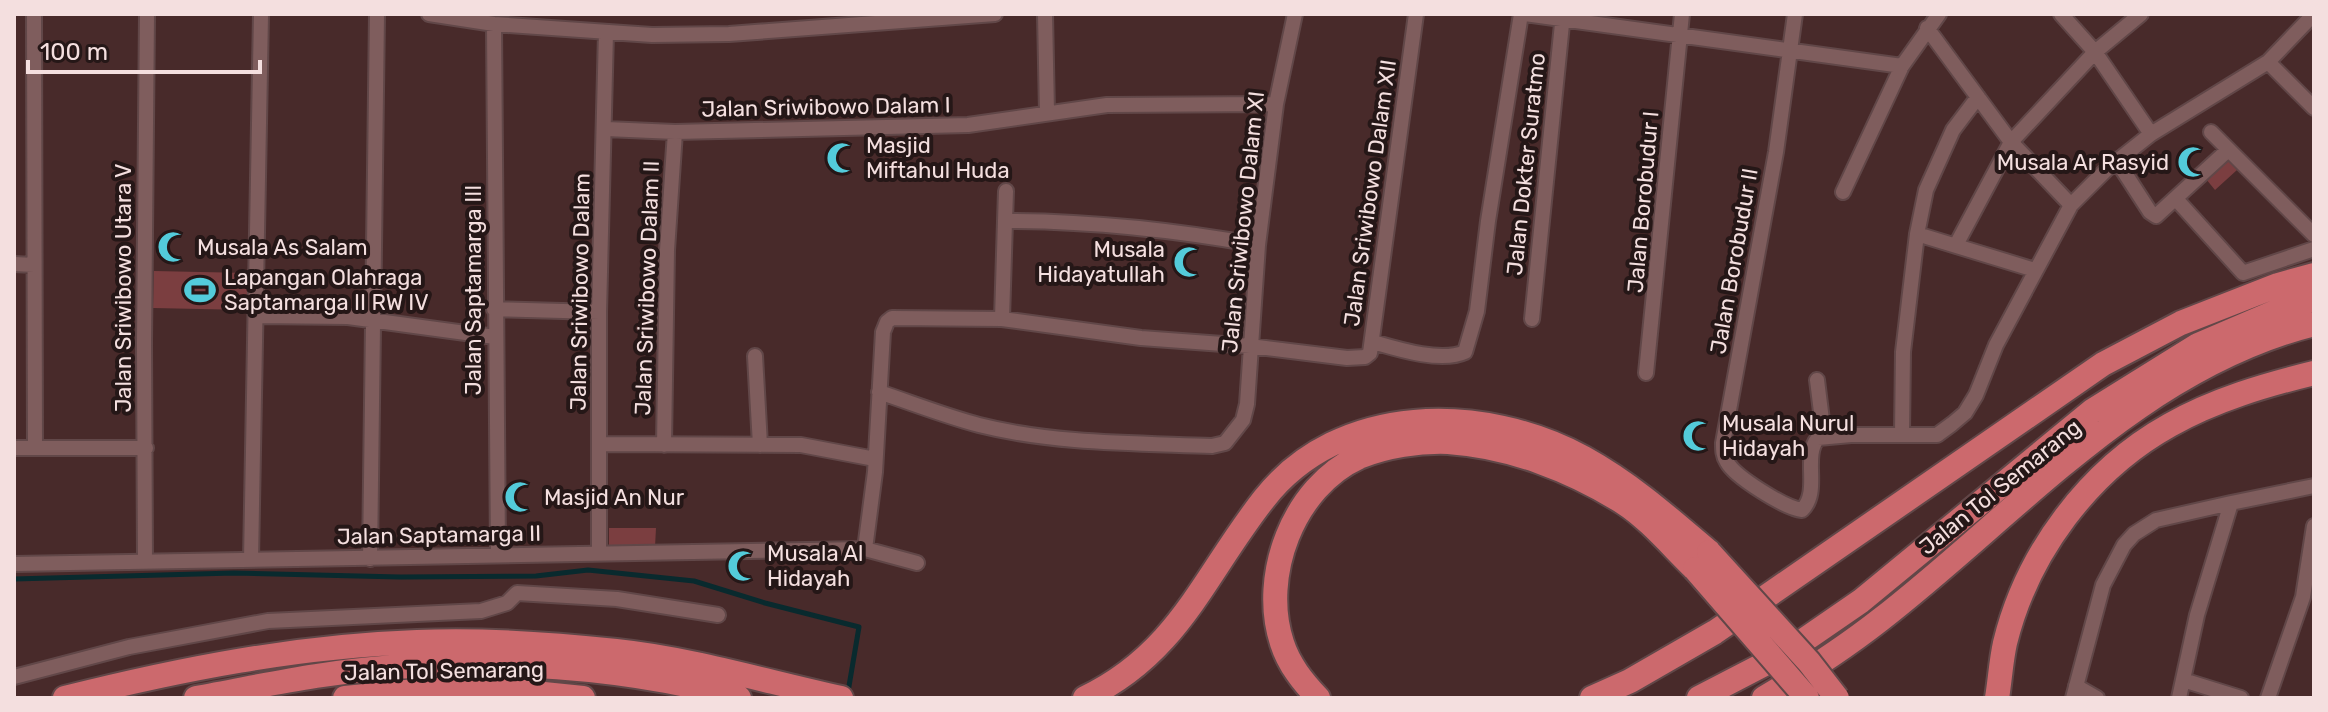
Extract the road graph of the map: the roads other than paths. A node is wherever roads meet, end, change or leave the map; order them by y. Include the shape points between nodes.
1 (34, 14) edge
2 (147, 14) edge
3 (261, 14) edge
4 (377, 14) edge
5 (429, 14) edge
6 (995, 14) edge
7 (1045, 14) edge
8 (1295, 14) edge
9 (1416, 14) edge
10 (1523, 14) edge
11 (1682, 14) edge
12 (1795, 14) edge
13 (1939, 14) edge
14 (2061, 14) edge
15 (2141, 14) edge
16 (2314, 14) edge
17 (1563, 17) edge
18 (494, 24) junction
19 (1927, 28) junction
20 (606, 32) junction
21 (1681, 35) junction
22 (1789, 52) junction
23 (2095, 52) junction
24 (2268, 62) junction
25 (1902, 66) junction
26 (1978, 97) junction
27 (1276, 104) junction
28 (2314, 108) edge
29 (1047, 113) junction
30 (606, 129) junction
31 (675, 132) junction
32 (2211, 132) dead end
33 (2151, 134) junction
34 (2011, 142) junction
35 (2228, 150) junction
36 (2117, 161) junction
37 (1006, 191) dead end
38 (1843, 192) dead end
39 (2176, 199) junction
40 (2071, 205) junction
41 (1005, 221) junction
42 (1917, 234) junction
43 (2314, 235) edge
44 (1258, 245) junction
45 (1956, 245) junction
46 (2314, 249) edge
47 (14, 264) edge
48 (34, 265) junction
49 (2035, 270) junction
50 (2314, 275) edge
51 (2314, 299) edge
52 (494, 309) junction
53 (599, 312) junction
54 (257, 316) junction
55 (372, 319) junction
56 (1002, 319) junction
57 (1532, 319) dead end
58 (2314, 324) edge
59 (495, 337) junction
60 (1373, 342) junction
61 (1250, 346) junction
62 (755, 356) dead end
63 (1646, 373) dead end
64 (2314, 373) edge
65 (1817, 380) dead end
66 (879, 392) junction
67 (1902, 434) junction
68 (1824, 436) junction
69 (599, 444) junction
70 (664, 445) junction
71 (760, 445) junction
72 (14, 448) edge
73 (35, 448) junction
74 (146, 448) junction
75 (875, 459) junction
76 (2314, 486) edge
77 (2231, 503) junction
78 (2314, 526) edge
79 (865, 549) junction
80 (599, 552) junction
81 (498, 555) junction
82 (370, 559) junction
83 (251, 560) junction
84 (1702, 560) junction
85 (145, 562) junction
86 (917, 563) dead end
87 (14, 564) edge
88 (718, 615) dead end
89 (14, 677) edge
90 (2183, 680) junction
91 (2074, 692) edge
92 (65, 698) edge
93 (196, 698) edge
94 (345, 698) edge
95 (583, 698) edge
96 (739, 698) edge
97 (841, 698) edge
98 (1085, 698) edge
99 (1318, 698) edge
100 (1592, 698) edge
101 (1699, 698) edge
102 (1764, 698) edge
103 (1807, 698) edge
104 (1837, 698) edge
105 (1997, 698) edge
106 (2097, 698) edge
107 (2179, 698) edge
108 (2241, 698) edge
109 (2268, 698) edge

1 - 48 street
2 - 74 street, Jalan Sriwibowo Utara V
3 - 54 street
4 - 55 street
5 - 18 street
6 - 20 street via 729,34
7 - 29 street
8 - 27 street, Jalan Sriwibowo Dalam XI
9 - 60 street, Jalan Sriwibowo Dalam XII
10 - 17 street
10 - 60 street via 1477,311 1465,352 1445,356
11 - 21 street, Jalan Borobudur I
12 - 22 street, Jalan Borobudur II
13 - 19 street
14 - 23 street
15 - 23 street
16 - 24 street
17 - 21 street
17 - 57 street, Jalan Dokter Suratmo
18 - 20 street
18 - 52 street, Jalan Saptamarga III
19 - 25 street
19 - 26 street
20 - 30 street, Jalan Sriwibowo Dalam
21 - 22 street
21 - 63 street, Jalan Borobudur I
22 - 25 street
22 - 68 street, Jalan Borobudur II via 1723,443 1727,463 1736,473 1802,510 1810,497 1814,442
23 - 33 street
23 - 34 street
24 - 28 street
24 - 33 street
25 - 38 street
26 - 34 street
26 - 42 street via 1938,161
27 - 29 street, Jalan Sriwibowo Dalam I via 1107,105
27 - 44 street, Jalan Sriwibowo Dalam XI
29 - 31 street, Jalan Sriwibowo Dalam I via 968,125
30 - 31 street, Jalan Sriwibowo Dalam I
30 - 53 street, Jalan Sriwibowo Dalam
31 - 70 street, Jalan Sriwibowo Dalam II
32 - 35 street
33 - 36 street
34 - 40 street
34 - 45 street
35 - 39 street
35 - 43 street
36 - 39 street via 2153,216
36 - 40 street
37 - 41 street
39 - 46 street via 2243,273
40 - 49 street
41 - 44 street via 1176,230
41 - 56 street
42 - 45 street
42 - 67 street via 1903,352
44 - 61 street, Jalan Sriwibowo Dalam XI
45 - 49 street
47 - 48 street
48 - 73 street
49 - 67 street via 1965,413 1937,435
50 - 100 highway via 2181,323 2103,364 1715,632
51 - 101 highway, Jalan Tol Semarang via 2198,345 2092,411 1861,601 1784,654
52 - 53 street
52 - 59 street, Jalan Saptamarga III
53 - 69 street, Jalan Sriwibowo Dalam
54 - 55 street
54 - 83 street
55 - 59 street
55 - 82 street
56 - 61 street
56 - 66 street via 892,318 883,332
58 - 102 highway, Jalan Tol Semarang via 2206,365 2104,430 1882,619
59 - 81 street, Jalan Saptamarga III
60 - 61 street, Jalan Sriwibowo Dalam XII via 1370,353 1357,358
61 - 66 street, Jalan Sriwibowo Dalam XI via 1247,404 1234,434 1212,446 1022,433
62 - 71 street
64 - 105 highway via 2234,396 2172,424 2137,446 2087,490 2027,582 2005,644
65 - 68 street
66 - 75 street
67 - 68 street
69 - 70 street, Jalan Sriwibowo Dalam II
69 - 80 street, Jalan Sriwibowo Dalam
70 - 71 street, Jalan Sriwibowo Dalam II
71 - 75 street, Jalan Sriwibowo Dalam II via 816,446
72 - 73 street
73 - 74 street
74 - 85 street, Jalan Sriwibowo Utara V
75 - 79 street
76 - 77 street
77 - 90 street
77 - 91 street via 2156,520 2124,545 2103,585
78 - 109 street via 2303,597
79 - 80 street, Jalan Saptamarga II
79 - 86 street, Jalan Saptamarga II
80 - 81 street, Jalan Saptamarga II
81 - 82 street, Jalan Saptamarga II
82 - 83 street, Jalan Saptamarga II
83 - 85 street, Jalan Saptamarga II
84 - 98 highway via 1638,491 1568,451 1517,431 1448,420 1382,425 1330,442 1298,463 1265,498 1163,642 1139,665
84 - 99 highway via 1626,505 1572,475 1506,451 1447,442 1390,447 1357,458 1326,480 1298,513 1281,553 1275,602 1282,643 1298,678
84 - 103 highway, bridge
84 - 104 highway, bridge via 1809,662
85 - 87 street, Jalan Saptamarga II
88 - 89 street via 617,599 517,593 507,603 481,611 268,621 129,647
90 - 107 street
90 - 108 street
91 - 106 street
92 - 97 highway via 160,674 297,651 418,641 619,651
93 - 96 highway, Jalan Tol Semarang via 318,675 507,665 610,672
94 - 95 highway, Jalan Tol Semarang via 504,690

